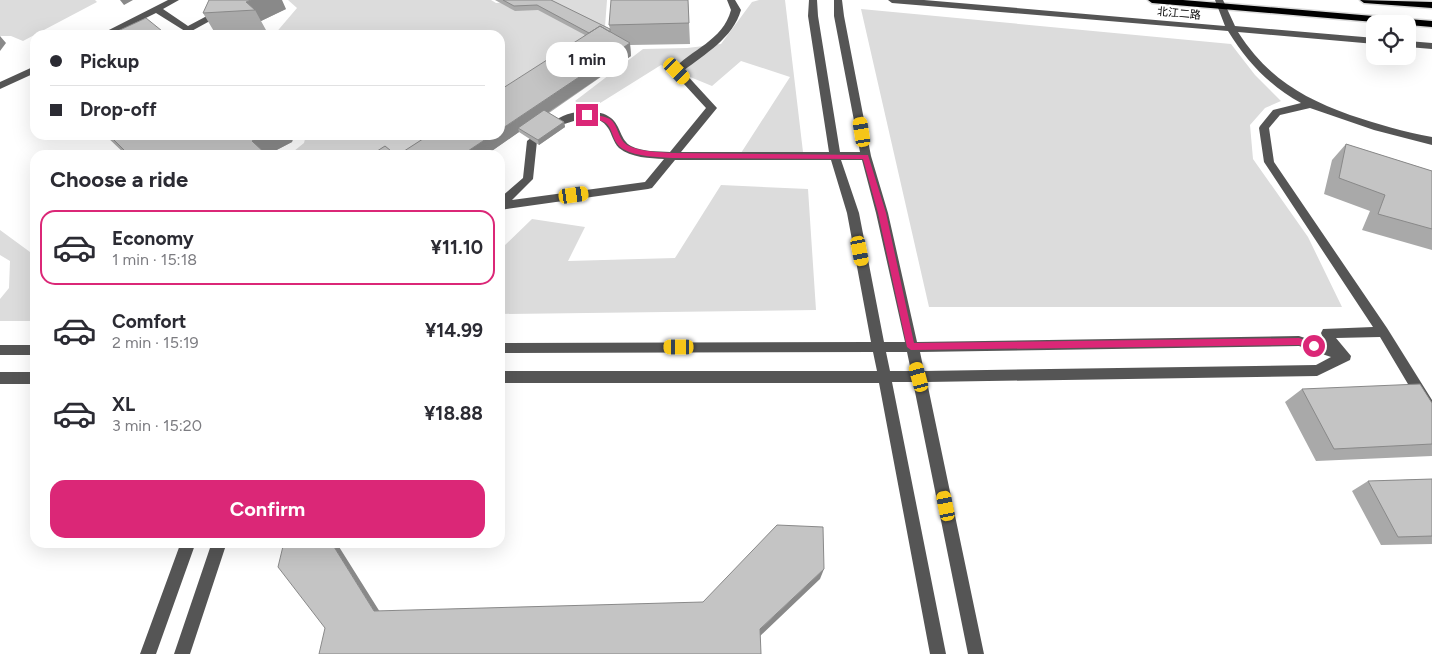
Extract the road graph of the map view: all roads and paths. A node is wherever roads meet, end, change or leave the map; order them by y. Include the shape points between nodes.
1 (175, 0) edge
2 (244, 0) edge
3 (731, 0) edge
4 (813, 0) edge
5 (838, 0) edge
6 (892, 0) edge
7 (1152, 0) edge
8 (1364, 0) edge
9 (1220, 3) edge
10 (1432, 6) edge
11 (157, 9) junction
12 (1432, 24) edge
13 (1230, 28) junction
14 (114, 30) edge
15 (1366, 40) edge
16 (1416, 45) edge
17 (1432, 46) edge
18 (30, 71) edge
19 (0, 86) edge
20 (1311, 104) junction
21 (558, 123) edge
22 (532, 141) edge
23 (1432, 141) edge
24 (673, 156) junction
25 (835, 156) junction
26 (866, 156) junction
27 (505, 200) edge
28 (505, 204) edge
29 (1383, 332) junction
30 (879, 346) junction
31 (911, 347) junction
32 (505, 348) edge
33 (0, 350) edge
34 (30, 350) edge
35 (1345, 356) junction
36 (505, 377) edge
37 (885, 377) junction
38 (919, 377) junction
39 (0, 378) edge
40 (30, 378) edge
41 (1432, 412) edge
42 (187, 548) edge
43 (218, 548) edge
44 (148, 654) edge
45 (182, 654) edge
46 (938, 654) edge
47 (976, 654) edge

1 - 11 street
2 - 11 street via 188,30
3 - 24 street via 736,10 734,22 677,71 712,108
4 - 25 street
5 - 26 street via 838,16
6 - 13 street, 北江二路
7 - 9 main road, 北江二路
8 - 10 main road
9 - 12 main road, 北江二路
9 - 13 street
11 - 14 street
13 - 15 street, 北江二路
13 - 20 street via 1263,70 1286,90
16 - 17 street
18 - 19 street
20 - 23 street via 1366,124
20 - 29 street via 1277,112 1264,128 1268,162
21 - 24 street via 580,116 601,118 610,124 616,139 626,147
22 - 27 street via 528,179
24 - 25 street
24 - 28 street via 648,185
25 - 26 street
25 - 30 street via 853,213
26 - 31 street via 882,213
29 - 35 street via 1327,333
29 - 41 street
30 - 31 street
30 - 32 street
30 - 37 street
31 - 35 street via 1299,341
31 - 38 street
33 - 34 street
35 - 38 street via 1317,370
36 - 37 street
37 - 38 street
37 - 46 street
38 - 47 street
39 - 40 street
42 - 44 street
43 - 45 street

